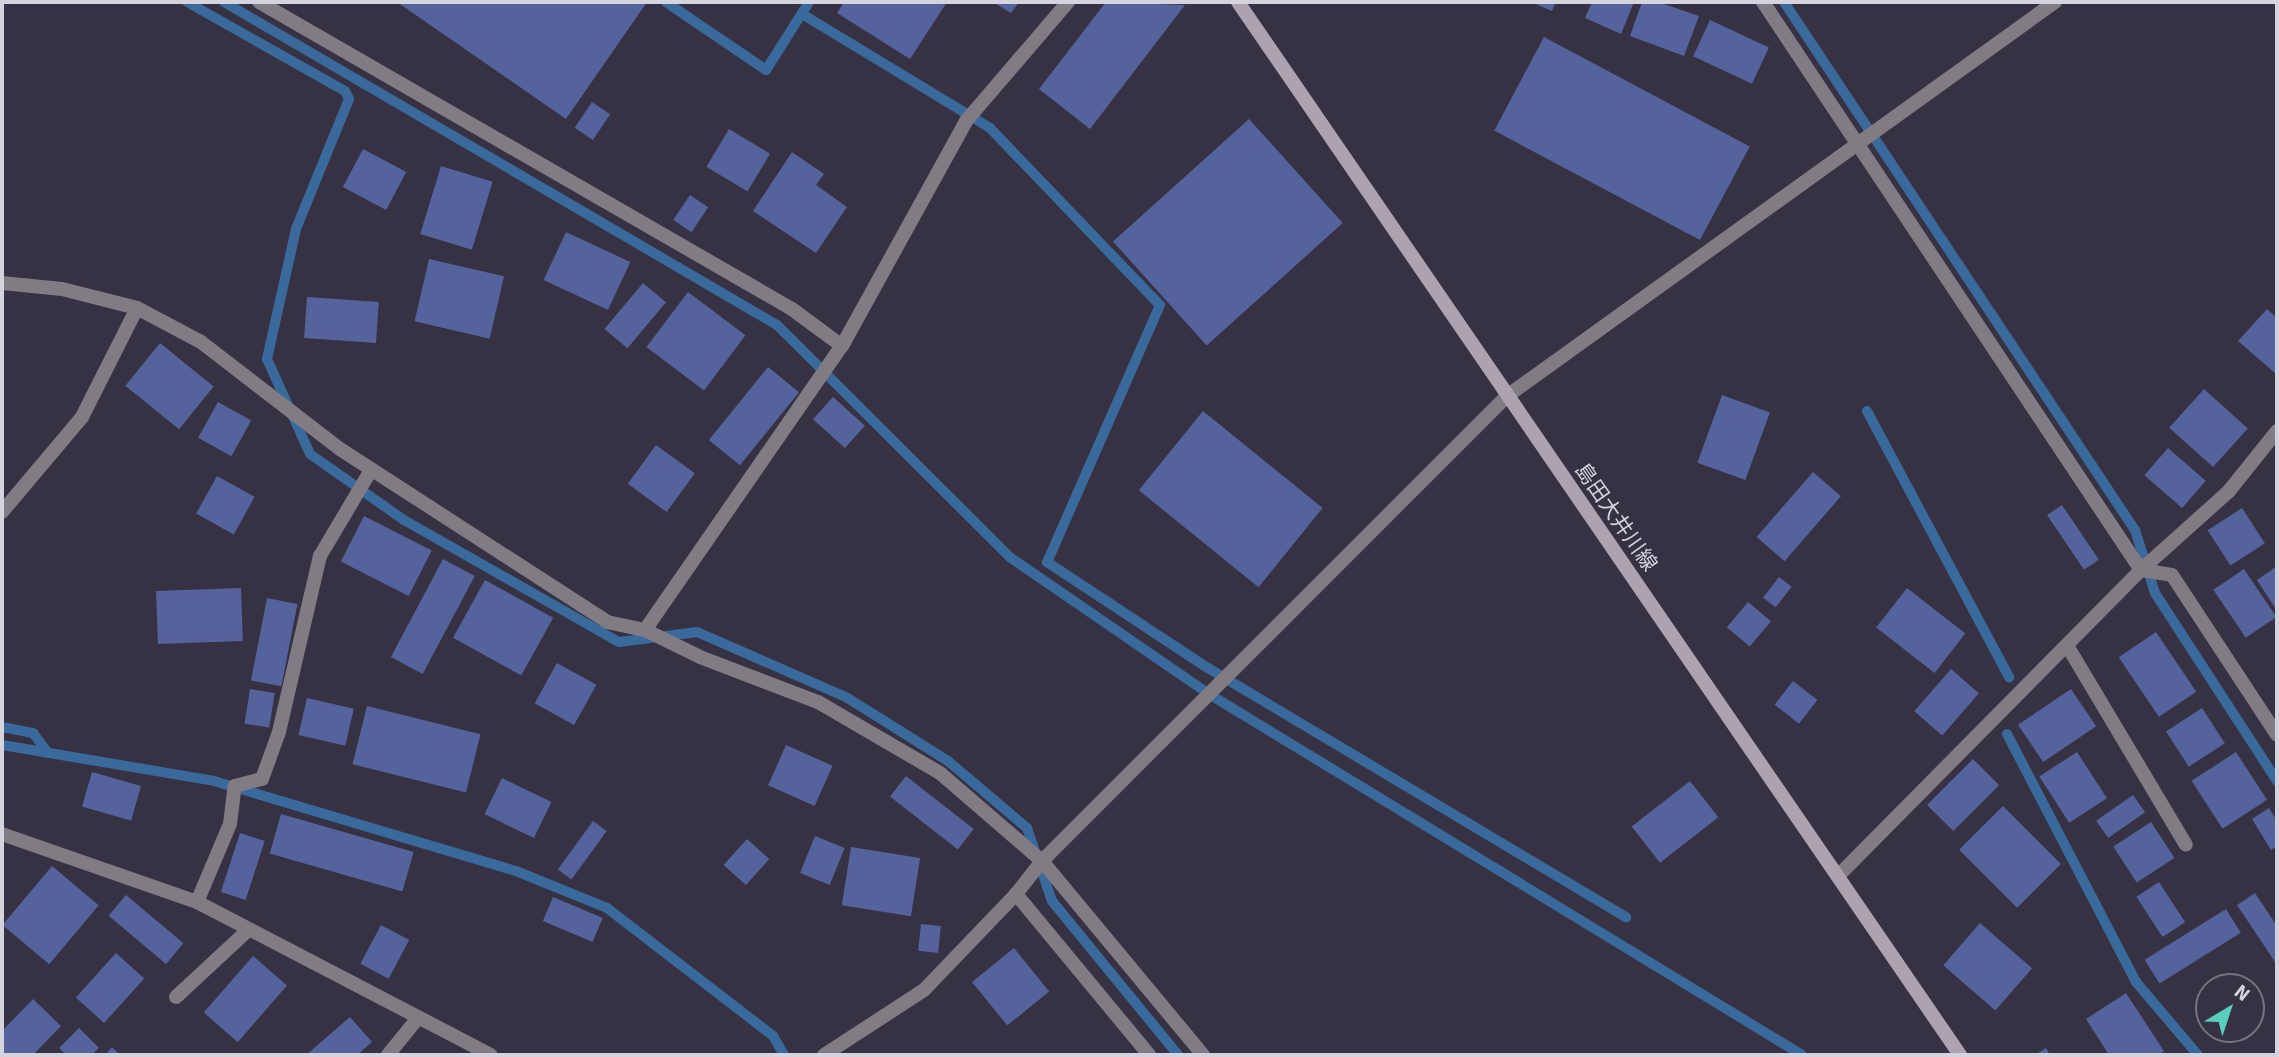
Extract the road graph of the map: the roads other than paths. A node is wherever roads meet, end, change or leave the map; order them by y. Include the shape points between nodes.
1 (259, 2) edge
2 (1068, 2) edge
3 (1238, 2) edge
4 (1763, 2) edge
5 (2055, 2) edge
6 (1858, 140) junction
7 (2, 283) edge
8 (136, 308) junction
9 (842, 345) junction
10 (1507, 396) junction
11 (2277, 431) edge
12 (371, 470) junction
13 (2, 512) edge
14 (2141, 570) junction
15 (645, 630) junction
16 (2068, 647) junction
17 (2277, 735) edge
18 (2, 834) edge
19 (2186, 845) dead end
20 (1042, 861) junction
21 (1839, 875) junction
22 (1016, 894) junction
23 (197, 902) junction
24 (248, 930) junction
25 (176, 997) dead end
26 (418, 1018) junction
27 (388, 1055) edge
28 (491, 1055) edge
29 (824, 1055) edge
30 (1149, 1055) edge
31 (1203, 1055) edge
32 (1960, 1055) edge

1 - 9 street via 792,309
2 - 9 street via 966,121
3 - 10 main road, 島田大井川線
4 - 6 street
5 - 6 street
6 - 10 street
6 - 14 street
7 - 8 street via 62,289
8 - 12 street via 201,342
8 - 13 street via 82,417
9 - 15 street
10 - 20 street
10 - 21 main road, 島田大井川線
11 - 14 street via 2229,491
12 - 15 street via 607,622
12 - 23 street via 320,556 279,732 262,779 235,786 230,824
14 - 16 street
14 - 17 street via 2172,575
15 - 20 street via 700,657 818,702 940,773
16 - 19 street
16 - 21 street
18 - 23 street
20 - 22 street
20 - 31 street
21 - 32 main road, 島田大井川線
22 - 29 street via 924,990
22 - 30 street
23 - 24 street
24 - 25 street
24 - 26 street
26 - 27 street
26 - 28 street

